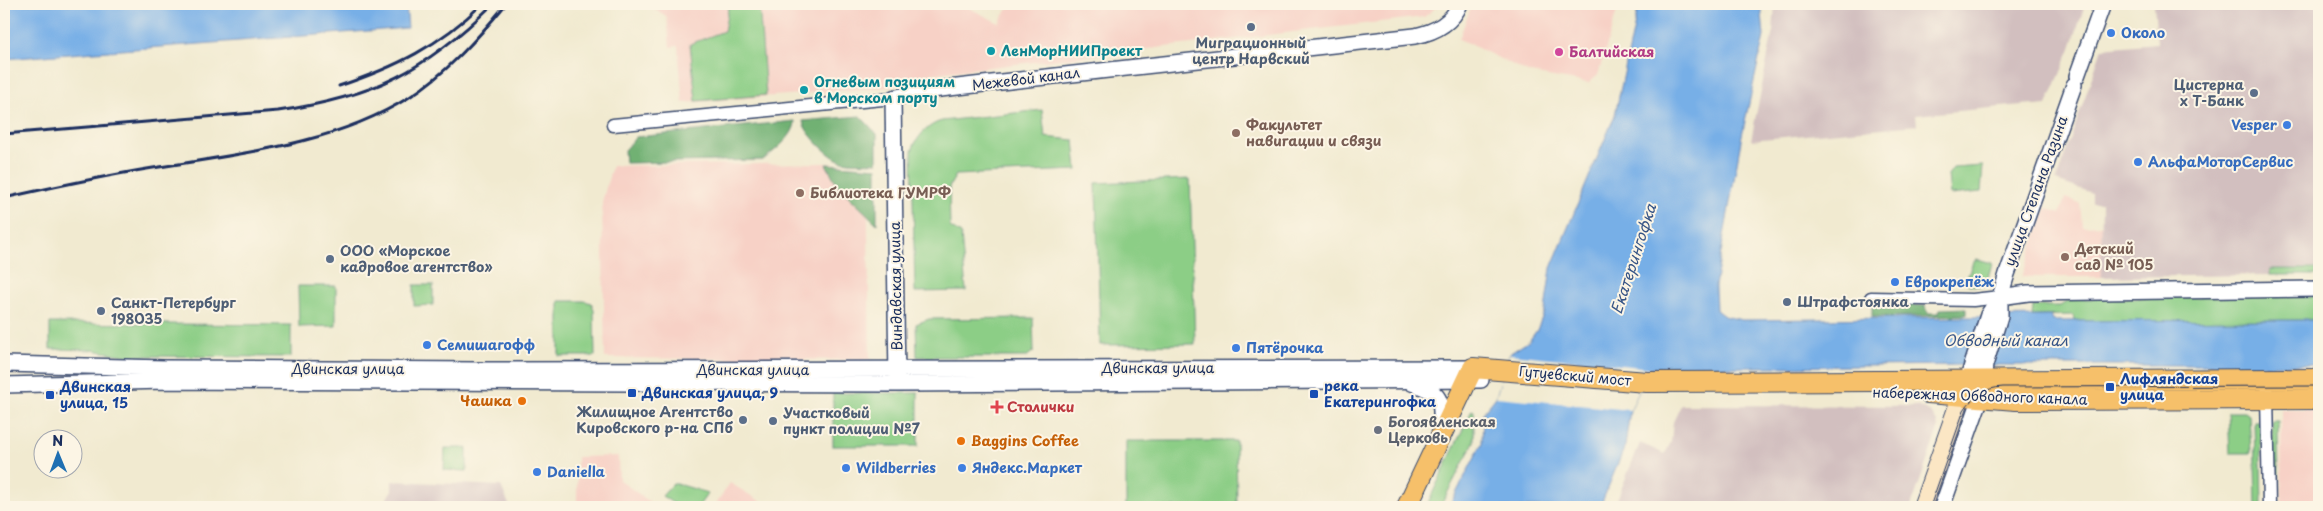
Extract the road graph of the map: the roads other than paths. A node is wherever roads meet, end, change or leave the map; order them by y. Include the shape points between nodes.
1 (1460, 4) edge
2 (2103, 4) edge
3 (893, 98) junction
4 (613, 125) dead end
5 (2319, 289) edge
6 (2000, 297) junction
7 (1871, 298) dead end
8 (4, 364) edge
9 (1485, 375) junction
10 (897, 377) junction
11 (1401, 379) junction
12 (2266, 379) junction
13 (2319, 379) edge
14 (1975, 381) junction
15 (4, 385) edge
16 (1644, 387) joint
17 (2267, 399) junction
18 (2319, 399) edge
19 (1441, 435) junction
20 (1407, 507) edge
21 (1419, 507) edge
22 (1922, 507) edge
23 (1942, 507) edge
24 (2269, 507) edge

1 - 3 street, Межевой канал via 1439,29 1415,36 923,91
2 - 6 street, улица Степана Разина
3 - 4 street, Межевой канал
3 - 10 street, Виндавская улица
5 - 6 street
6 - 7 street via 1973,300
6 - 14 street, улица Степана Разина
8 - 10 street, Двинская улица
9 - 10 street, Двинская улица
9 - 11 street, Двинская улица
9 - 16 main road, Гутуевский мост via 1575,388
9 - 19 main road
9 - 21 main road
10 - 11 street, Двинская улица
10 - 15 street, Двинская улица via 165,381
11 - 19 street via 1432,390 1438,396 1442,406
12 - 13 main road, набережная Обводного канала
12 - 14 main road, набережная Обводного канала
12 - 17 street
14 - 16 main road, набережная Обводного канала via 1916,393
14 - 17 main road, набережная Обводного канала via 2016,400
14 - 22 main road
14 - 23 street
17 - 18 main road, набережная Обводного канала
17 - 24 street
19 - 20 main road

